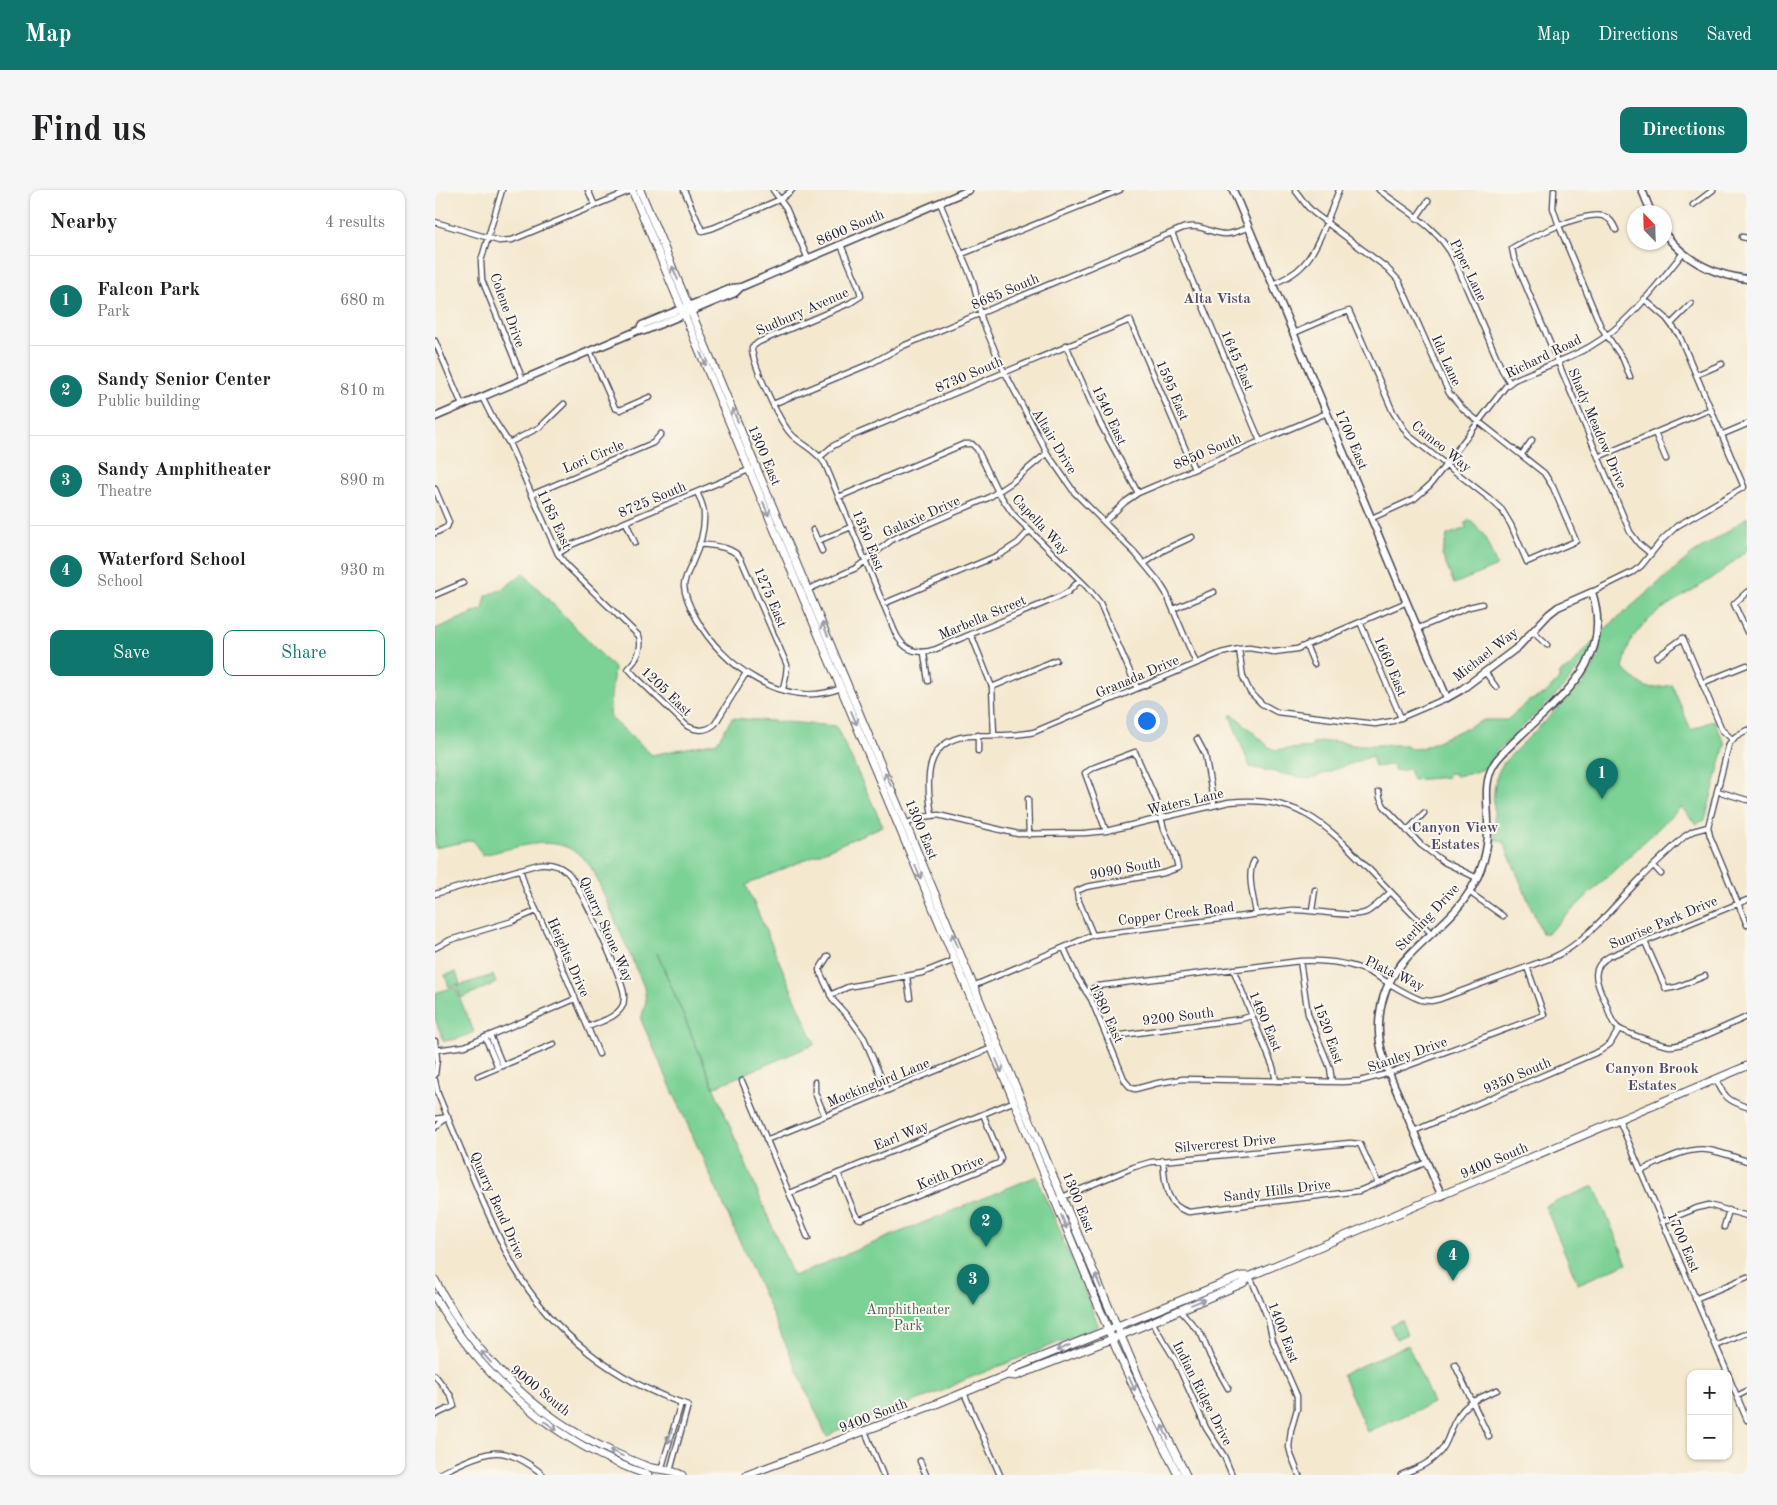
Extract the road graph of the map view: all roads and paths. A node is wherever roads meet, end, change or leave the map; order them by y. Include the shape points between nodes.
1 (502, 190) edge
2 (588, 190) edge
3 (632, 190) edge
4 (640, 190) edge
5 (684, 190) edge
6 (773, 190) edge
7 (792, 190) edge
8 (969, 190) edge
9 (1120, 190) edge
10 (1233, 190) edge
11 (1295, 190) edge
12 (1339, 190) edge
13 (1379, 190) edge
14 (1554, 190) edge
15 (1641, 190) edge
16 (1713, 190) edge
17 (781, 199) junction
18 (1428, 201) dead end
19 (940, 202) junction
20 (1648, 205) edge
21 (1693, 205) dead end
22 (595, 206) junction
23 (1416, 218) junction
24 (435, 222) edge
25 (1325, 222) junction
26 (650, 224) junction
27 (1559, 226) junction
28 (1249, 227) junction
29 (1616, 230) dead end
30 (1172, 233) junction
31 (488, 238) junction
32 (1672, 241) edge
33 (841, 245) junction
34 (1683, 253) junction
35 (962, 254) junction
36 (808, 259) junction
37 (1747, 279) edge
38 (1273, 284) junction
39 (1644, 299) junction
40 (1691, 304) dead end
41 (687, 310) junction
42 (980, 314) junction
43 (1130, 320) joint
44 (1671, 324) junction
45 (1294, 333) junction
46 (1607, 336) junction
47 (435, 341) edge
48 (1067, 345) junction
49 (590, 351) junction
50 (1558, 361) junction
51 (1722, 364) dead end
52 (1004, 372) junction
53 (1697, 376) junction
54 (1630, 377) dead end
55 (523, 380) junction
56 (1510, 383) junction
57 (482, 397) junction
58 (650, 398) dead end
59 (565, 404) dead end
60 (773, 404) junction
61 (462, 405) junction
62 (1711, 409) junction
63 (1327, 412) junction
64 (435, 417) edge
65 (1478, 421) junction
66 (1747, 424) edge
67 (1655, 433) junction
68 (661, 434) dead end
69 (1721, 435) junction
70 (1532, 440) dead end
71 (1260, 441) junction
72 (509, 443) junction
73 (1047, 453) junction
74 (1522, 454) junction
75 (820, 457) junction
76 (1598, 457) junction
77 (1666, 459) dead end
78 (1445, 465) junction
79 (753, 468) junction
80 (1195, 469) junction
81 (435, 489) edge
82 (697, 492) junction
83 (998, 492) junction
84 (1138, 493) junction
85 (531, 495) junction
86 (839, 497) junction
87 (1372, 518) junction
88 (626, 522) junction
89 (1104, 522) junction
90 (851, 527) junction
91 (813, 530) dead end
92 (1029, 531) junction
93 (435, 533) edge
94 (1191, 537) dead end
95 (818, 541) junction
96 (1576, 541) joint
97 (635, 543) dead end
98 (699, 544) junction
99 (822, 551) dead end
100 (558, 554) junction
101 (1651, 554) junction
102 (865, 561) junction
103 (1145, 563) junction
104 (1080, 580) junction
105 (463, 583) dead end
106 (805, 591) junction
107 (1214, 592) dead end
108 (1592, 592) junction
109 (1747, 592) edge
110 (435, 595) edge
111 (1407, 602) junction
112 (883, 604) junction
113 (1482, 604) dead end
114 (1173, 609) junction
115 (1360, 622) junction
116 (1419, 628) junction
117 (1533, 631) junction
118 (895, 632) joint
119 (1747, 632) edge
120 (971, 634) junction
121 (1547, 644) dead end
122 (1306, 645) junction
123 (1239, 649) junction
124 (925, 653) junction
125 (1657, 657) dead end
126 (1056, 660) dead end
127 (1196, 663) junction
128 (1314, 664) dead end
129 (1747, 665) edge
130 (628, 668) joint
131 (1485, 672) junction
132 (746, 673) junction
133 (928, 681) dead end
134 (1702, 683) junction
135 (992, 687) junction
136 (1496, 687) dead end
137 (841, 688) junction
138 (1137, 688) junction
139 (783, 690) junction
140 (1447, 698) junction
141 (1401, 718) junction
142 (1747, 730) edge
143 (994, 735) junction
144 (978, 736) junction
145 (1197, 739) dead end
146 (1732, 739) junction
147 (978, 751) dead end
148 (1717, 791) junction
149 (1379, 792) dead end
150 (1028, 799) dead end
151 (1747, 800) edge
152 (1214, 806) junction
153 (1424, 813) dead end
154 (932, 815) junction
155 (1161, 818) junction
156 (903, 825) junction
157 (1708, 827) junction
158 (1106, 831) junction
159 (1407, 831) junction
160 (1029, 835) junction
161 (1254, 861) dead end
162 (1654, 866) junction
163 (520, 869) junction
164 (1661, 874) dead end
165 (1477, 878) junction
166 (1315, 890) dead end
167 (1391, 892) junction
168 (1469, 892) junction
169 (435, 894) edge
170 (1747, 900) edge
171 (1738, 903) junction
172 (1312, 910) junction
173 (536, 911) junction
174 (1256, 914) junction
175 (1503, 916) dead end
176 (1747, 926) edge
177 (1431, 933) junction
178 (1093, 935) junction
179 (1645, 942) junction
180 (435, 948) edge
181 (1064, 948) junction
182 (828, 956) dead end
183 (955, 960) junction
184 (1300, 961) junction
185 (1527, 967) junction
186 (1233, 969) junction
187 (1705, 976) dead end
188 (907, 977) junction
189 (1388, 983) junction
190 (974, 985) junction
191 (967, 988) junction
192 (1086, 992) junction
193 (830, 996) junction
194 (910, 998) dead end
195 (575, 999) junction
196 (1251, 1016) junction
197 (1747, 1017) edge
198 (588, 1027) junction
199 (1619, 1029) junction
200 (487, 1036) junction
201 (1107, 1036) junction
202 (435, 1041) edge
203 (554, 1044) dead end
204 (996, 1046) junction
205 (436, 1050) junction
206 (599, 1054) dead end
207 (501, 1066) junction
208 (1747, 1066) edge
209 (1390, 1073) junction
210 (435, 1075) edge
211 (478, 1076) dead end
212 (1716, 1079) junction
213 (435, 1080) edge
214 (742, 1081) dead end
215 (1276, 1081) junction
216 (815, 1082) dead end
217 (1332, 1082) junction
218 (1131, 1088) joint
219 (887, 1090) junction
220 (1018, 1099) junction
221 (1747, 1107) edge
222 (983, 1114) junction
223 (825, 1116) junction
224 (447, 1117) junction
225 (435, 1119) edge
226 (1619, 1120) junction
227 (435, 1127) edge
228 (1414, 1131) junction
229 (766, 1140) junction
230 (1163, 1160) junction
231 (1747, 1161) edge
232 (1427, 1162) junction
233 (1640, 1171) junction
234 (838, 1173) junction
235 (1378, 1183) junction
236 (789, 1193) junction
237 (1442, 1196) junction
238 (1059, 1199) junction
239 (1729, 1210) junction
240 (1747, 1216) edge
241 (1662, 1222) junction
242 (1724, 1227) dead end
243 (809, 1238) dead end
244 (1250, 1276) junction
245 (1747, 1277) edge
246 (435, 1280) edge
247 (435, 1297) edge
248 (1695, 1299) junction
249 (1180, 1310) junction
250 (1152, 1322) junction
251 (1117, 1326) junction
252 (1108, 1330) junction
253 (1747, 1334) edge
254 (1121, 1335) junction
255 (1112, 1339) junction
256 (1716, 1346) junction
257 (1455, 1365) dead end
258 (1726, 1370) edge
259 (435, 1375) edge
260 (1007, 1376) junction
261 (1732, 1384) edge
262 (1228, 1388) dead end
263 (1497, 1390) dead end
264 (1747, 1392) edge
265 (964, 1393) junction
266 (1737, 1396) junction
267 (1472, 1401) junction
268 (681, 1403) junction
269 (435, 1416) edge
270 (1747, 1420) edge
271 (865, 1431) junction
272 (1489, 1437) dead end
273 (920, 1461) dead end
274 (661, 1472) edge
275 (669, 1473) edge
276 (437, 1475) edge
277 (543, 1475) edge
278 (648, 1475) edge
279 (681, 1475) edge
280 (747, 1475) edge
281 (883, 1475) edge
282 (926, 1475) edge
283 (999, 1475) edge
284 (1177, 1475) edge
285 (1186, 1475) edge
286 (1232, 1475) edge
287 (1299, 1475) edge
288 (1401, 1475) edge

1 - 31 street, Colene Drive
2 - 22 street
3 - 22 street
3 - 26 main road, 1300 East
4 - 26 main road, 1300 East
5 - 17 street via 703,231
6 - 17 street
7 - 17 street
8 - 19 street, 8600 South
9 - 35 street
10 - 28 street, 1700 East
11 - 25 street, Ida Lane
12 - 25 street
13 - 23 street, Piper Lane
14 - 27 street via 1553,208
15 - 20 street
16 - 21 street
17 - 36 street
18 - 23 street
19 - 33 street, 8600 South
19 - 35 street, Altair Drive
22 - 31 street via 512,240
23 - 56 street, Piper Lane via 1441,238 1451,251
24 - 31 street
25 - 38 street via 1303,266
25 - 65 street, Ida Lane via 1387,268 1399,281 1449,393
26 - 41 main road, 1300 East
27 - 29 street via 1581,218 1600,216 1613,222
27 - 46 street
27 - 50 street, Shady Meadow Drive via 1512,248
28 - 30 street, 8685 South via 1224,234 1194,226
28 - 38 street, 1700 East
30 - 42 street, 8685 South
30 - 71 street, 1645 East
31 - 55 street, Colene Drive via 481,261 483,286
32 - 34 street
33 - 36 street, 8600 South
33 - 60 street, Sudbury Avenue via 861,296 752,347
34 - 37 street via 1717,272
34 - 39 street, Richard Road
35 - 42 street, Altair Drive via 975,287
36 - 41 street, 8600 South via 741,288 732,288
38 - 45 street, 1700 East
39 - 44 street
39 - 46 street, Richard Road
40 - 44 street
41 - 49 street, 8600 South via 641,325 639,330
41 - 79 main road, 1300 East
42 - 52 street, Altair Drive
42 - 60 street, 8685 South
43 - 48 street, 8730 South
43 - 80 street, 1595 East
44 - 53 street
45 - 63 street, 1700 East
45 - 78 street, Cameo Way via 1349,311 1397,420 1407,435
46 - 50 street, Richard Road
46 - 54 street via 1623,359
47 - 61 street
48 - 52 street, 8730 South
48 - 84 street, 1540 East via 1099,423
49 - 55 street, 8600 South
49 - 58 street via 615,408 620,410
50 - 56 street, Richard Road
50 - 76 street, Shady Meadow Drive
51 - 53 street
52 - 73 street, Altair Drive
52 - 75 street, 8730 South via 851,436
53 - 62 street
55 - 57 street, 8600 South
56 - 65 street, Richard Road
57 - 61 street, 8600 South
57 - 72 street, 1185 East
59 - 72 street via 540,427
60 - 75 street via 793,436
61 - 64 street, 8600 South
62 - 67 street
62 - 69 street
63 - 71 street, 8850 South
63 - 87 street, 1700 East
65 - 74 street, Ida Lane
65 - 78 street, Richard Road
66 - 69 street
67 - 76 street
67 - 77 street
68 - 85 street, Lori Circle via 653,443
69 - 101 street, Michael Way via 1744,487 1677,526
70 - 74 street
71 - 80 street, 8850 South
72 - 85 street, 1185 East
73 - 83 street, Galaxie Drive
73 - 89 street, Altair Drive via 1074,492
74 - 96 street, Ida Lane via 1549,479
75 - 86 street, 1350 East
76 - 101 street, Shady Meadow Drive via 1634,539
78 - 87 street, Richard Road via 1419,496
78 - 96 street, Cameo Way via 1502,510 1527,562
79 - 82 street, 8725 South
79 - 106 main road, 1300 East
80 - 84 street, 8850 South
81 - 93 street via 449,522 447,527
82 - 88 street, 8725 South
82 - 98 street via 704,513
83 - 86 street, Capella Way via 977,449 968,444
83 - 92 street, Capella Way
83 - 102 street, Galaxie Drive via 893,539
84 - 89 street, 8850 South
85 - 100 street, 1185 East
86 - 90 street, 1350 East
87 - 111 street, 1700 East
88 - 97 street
88 - 100 street, 8725 South via 571,545
89 - 103 street, Altair Drive
90 - 95 street
90 - 102 street, 1350 East
91 - 95 street
92 - 104 street, Capella Way
92 - 112 street via 1001,554
94 - 103 street
95 - 99 street
98 - 132 street via 686,577 685,592 701,627 719,651
98 - 139 street, 1275 East via 737,552 741,558 787,665
100 - 130 street, 1185 East via 636,631 640,646 637,658
101 - 108 street, Michael Way via 1633,572
102 - 106 street, Galaxie Drive
102 - 112 street, 1350 East
103 - 114 street, Altair Drive via 1163,587
104 - 120 street, Marbella Street via 1061,596
104 - 138 street, Capella Way via 1104,610
105 - 110 street
106 - 137 main road, 1300 East
156 -> 106 main road, 1300 East
107 - 114 street
108 - 117 street, Michael Way via 1558,607
108 - 165 street, Sterling Drive via 1596,631 1587,665 1576,682 1501,755 1491,770 1487,788 1488,840
109 - 119 street via 1734,604
111 - 115 street, Granada Drive
111 - 116 street, 1700 East
112 - 118 street, 1350 East
113 - 116 street
114 - 127 street, Altair Drive
115 - 122 street, Granada Drive
115 - 141 street, 1660 East
116 - 140 street, 1700 East
117 - 121 street
117 - 131 street, Michael Way
118 - 124 street, Marbella Street via 908,649
120 - 124 street, Marbella Street
120 - 135 street
122 - 123 street, Granada Drive via 1285,651
122 - 128 street
123 - 127 street, Granada Drive
123 - 141 street, Michael Way via 1246,684 1255,698 1277,712 1375,724
124 - 133 street
125 - 134 street via 1683,638
126 - 135 street
127 - 138 street, Granada Drive
129 - 134 street
130 - 132 street, 1205 East via 683,722 693,729 707,730 715,724
131 - 136 street
131 - 140 street, Michael Way
132 - 139 street
134 - 146 street via 1722,730
135 - 143 street
137 - 139 street via 805,694
137 -> 156 main road, 1300 East
138 - 143 street, Granada Drive via 1034,732
140 - 141 street, Michael Way
142 - 146 street
143 - 144 street, Granada Drive
144 - 147 street
144 - 154 street, Granada Drive via 950,741 933,759 927,782
145 - 152 street via 1205,754
146 - 148 street
148 - 151 street
148 - 157 street
149 - 159 street via 1384,806
150 - 160 street
152 - 155 street, Waters Lane
152 - 167 street, Waters Lane via 1258,801 1301,812 1336,834
153 - 159 street
154 - 156 street, Waters Lane
154 - 160 street, Waters Lane
155 - 158 street, Waters Lane
155 - 158 street via 1135,752 1085,773
155 - 178 street, 9090 South via 1178,868 1077,891
156 -> 183 main road, 1300 East
190 -> 156 main road, 1300 East
157 - 162 street, Plata Way via 1689,833
157 - 171 street
158 - 160 street, Waters Lane
159 - 165 street via 1444,862
161 - 174 street via 1251,874
162 - 164 street
162 - 185 street, Plata Way via 1569,948
163 - 169 street
163 - 173 street, Heights Drive
163 - 198 street, Quarry Stone Way via 539,864 560,867 575,882 601,934 624,995 616,1014
165 - 168 street, Sterling Drive
166 - 172 street
167 - 172 street, Copper Creek Road via 1363,913
167 - 177 street, Waters Lane
168 - 175 street
168 - 177 street, Sterling Drive
170 - 171 street, Sunrise Park Drive
171 - 176 street
171 - 179 street, Sunrise Park Drive
172 - 174 street, Copper Creek Road
173 - 180 street
173 - 195 street, Heights Drive
174 - 178 street, Copper Creek Road
177 - 189 street, Sterling Drive via 1403,961
178 - 181 street, Copper Creek Road
179 - 187 street via 1666,989 1677,988
179 - 199 street, Sunrise Park Drive via 1603,960 1597,970 1598,986
181 - 190 street, Copper Creek Road
181 - 192 street, 1380 East
182 - 193 street via 819,970
183 - 188 street
183 - 191 main road, 1300 East
184 - 186 street, Plata Way
184 - 189 street, Plata Way via 1344,964 1369,972
184 - 217 street, 1520 East via 1308,1014 1330,1068
185 - 189 street, Plata Way via 1431,1001 1421,1000
185 - 209 street, Stanley Drive via 1544,1015
186 - 192 street, Plata Way via 1098,986
186 - 196 street, 1480 East
188 - 193 street via 848,987
188 - 194 street
189 - 209 street, Sterling Drive via 1379,1026 1381,1048
190 - 191 street, Copper Creek Road
190 - 204 main road, 1300 East
191 - 204 main road, 1300 East
192 - 201 street, 1380 East
193 - 219 street via 864,1038
195 - 198 street, Heights Drive
195 - 200 street
196 - 201 street, 9200 South
196 - 215 street, 1480 East
197 - 199 street via 1676,1046 1662,1045
198 - 206 street, Heights Drive
199 - 228 street, 9350 South via 1610,1044 1600,1051
200 - 205 street via 459,1048
200 - 207 street
201 - 218 street, 1380 East via 1125,1081
202 - 205 street
203 - 207 street
204 - 219 street, Mockingbird Lane
204 - 220 main road, 1300 East
205 - 210 street
207 - 211 street
208 - 212 main road, 9400 South
209 - 217 street, Stanley Drive via 1360,1081
209 - 228 street, Sterling Drive
212 - 221 street via 1726,1097
212 - 226 main road, 9400 South
213 - 224 street, Quarry Bend Drive
214 - 229 street
215 - 217 street, Stanley Drive
215 - 218 street, Stanley Drive via 1183,1080
216 - 223 street via 815,1093
219 - 223 street, Mockingbird Lane
220 - 222 street, Earl Way
220 - 238 main road, 1300 East
222 - 234 street, Earl Way
222 - 234 street, Keith Drive via 1000,1156 999,1163 867,1218 858,1218 854,1212
223 - 229 street, Mockingbird Lane
224 - 225 street
224 - 227 street
224 - 268 street, Quarry Bend Drive via 505,1252 540,1304 558,1325 598,1360 631,1381
226 - 233 street, 1700 East
226 - 237 main road, 9400 South
228 - 232 street, Sterling Drive
229 - 236 street
230 - 235 street, Silvercrest Drive via 1360,1144
230 - 235 street, Sandy Hills Drive via 1167,1195 1178,1208 1189,1212 1352,1192
230 - 238 street, Silvercrest Drive via 1134,1167
231 - 233 street via 1697,1150
232 - 235 street, Sandy Hills Drive
232 - 237 street, Sterling Drive
233 - 241 street, 1700 East
234 - 236 street, Earl Way
236 - 243 street
237 - 244 main road, 9400 South
251 -> 238 main road, 1300 East
238 -> 252 main road, 1300 East
239 - 240 street
239 - 241 street via 1703,1206
239 - 242 street
241 - 248 street, 1700 East
249 -> 244 main road, 9400 South via 1243,1283
244 - 251 main road, 9400 South via 1241,1276
244 - 287 street, 1400 East via 1297,1396 1289,1447
245 - 248 street
274 -> 246 main road, 9000 South via 593,1442 529,1399 476,1344
247 -> 278 main road, 9000 South via 469,1349 514,1397 573,1441 615,1463
248 - 256 street, 1700 East
249 - 250 main road, 9400 South
249 - 262 street via 1201,1334
250 - 254 main road, 9400 South
250 - 286 street, Indian Ridge Drive via 1176,1361 1206,1428
251 - 252 main road, 9400 South
251 - 254 main road, 1300 East
252 - 255 main road, 1300 East
252 -> 260 main road, 9400 South via 1014,1368
253 - 256 street
254 - 255 main road, 9400 South
285 -> 254 main road, 1300 East
255 - 260 main road, 9400 South via 1016,1376
255 -> 284 main road, 1300 East
256 - 258 street, 1700 East
257 - 267 street
259 - 269 street via 451,1396 454,1406
260 - 265 main road, 9400 South
261 - 266 street, 1700 East
263 - 267 street
264 - 266 street
265 - 271 main road, 9400 South
265 - 283 street
266 - 270 street, 1700 East
267 - 272 street
267 - 288 street via 1457,1417 1439,1454
268 -> 274 street
268 - 275 street, Quarry Bend Drive via 688,1405
271 - 280 main road, 9400 South
271 - 281 street
273 - 282 street
274 - 275 main road, 9000 South
275 - 279 main road
276 - 277 street via 483,1455 498,1453 509,1455

